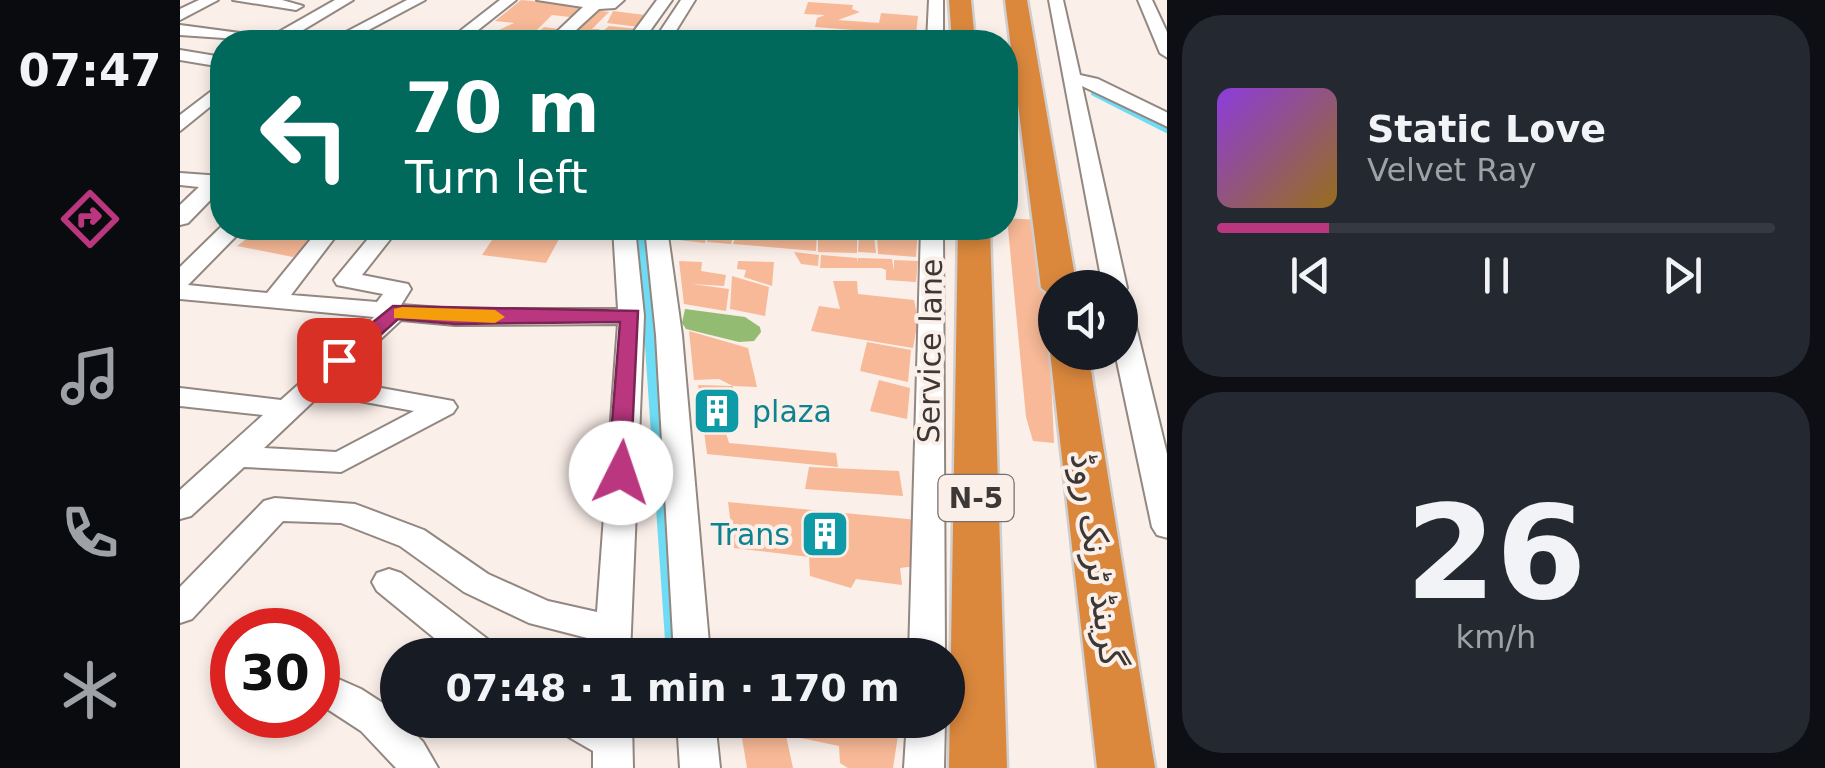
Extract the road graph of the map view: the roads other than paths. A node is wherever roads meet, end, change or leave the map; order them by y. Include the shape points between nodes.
1 (211, 0) edge
2 (240, 0) edge
3 (346, 0) edge
4 (418, 0) edge
5 (509, 0) edge
6 (544, 0) edge
7 (616, 0) edge
8 (665, 0) edge
9 (688, 0) edge
10 (936, 0) edge
11 (960, 0) edge
12 (1056, 0) edge
13 (1132, 0) edge
14 (1145, 0) edge
15 (595, 4) junction
16 (1014, 4) edge
17 (296, 6) dead end
18 (180, 15) edge
19 (180, 30) edge
20 (294, 30) edge
21 (359, 30) edge
22 (470, 30) edge
23 (567, 30) edge
24 (643, 30) edge
25 (669, 30) edge
26 (935, 30) edge
27 (963, 30) edge
28 (210, 34) edge
29 (1167, 51) edge
30 (180, 56) edge
31 (210, 60) edge
32 (1070, 78) junction
33 (210, 95) edge
34 (180, 99) edge
35 (210, 101) edge
36 (1167, 120) edge
37 (180, 125) edge
38 (180, 178) edge
39 (210, 181) edge
40 (210, 190) edge
41 (180, 218) edge
42 (221, 240) edge
43 (322, 240) edge
44 (378, 240) edge
45 (625, 240) edge
46 (657, 240) edge
47 (932, 240) edge
48 (974, 240) edge
49 (1056, 270) edge
50 (1110, 270) edge
51 (180, 280) edge
52 (180, 292) edge
53 (274, 300) junction
54 (388, 312) junction
55 (631, 316) junction
56 (1071, 370) edge
57 (1133, 370) edge
58 (312, 384) junction
59 (180, 397) edge
60 (285, 408) junction
61 (232, 456) junction
62 (180, 508) edge
63 (1167, 523) edge
64 (389, 582) dead end
65 (180, 609) edge
66 (460, 638) edge
67 (602, 638) edge
68 (612, 638) edge
69 (691, 638) edge
70 (926, 638) edge
71 (340, 695) edge
72 (698, 738) edge
73 (925, 738) edge
74 (418, 768) edge
75 (700, 768) edge
76 (924, 768) edge
77 (978, 768) edge
78 (1126, 768) edge

1 - 18 street
2 - 17 street
3 - 20 street
4 - 21 street
5 - 22 street
6 - 15 street
7 - 15 street
8 - 24 street
9 - 25 street
10 - 26 street
11 - 27 highway
12 - 32 street
13 - 14 street
14 - 29 street
15 - 23 street
16 - 49 highway
19 - 28 street
30 - 31 street
32 - 36 street
32 - 50 street
33 - 34 street
35 - 37 street
38 - 39 street
40 - 41 street
42 - 51 street
43 - 53 street
44 - 54 street via 346,280 399,288
45 - 55 street
46 - 69 street
47 - 70 street, Service lane
48 - 77 highway, N-5
52 - 53 street
53 - 54 street
54 - 55 street
54 - 58 street
55 - 68 street
56 - 78 highway, گرینڈ ٹرنک روڈ
57 - 63 street
58 - 60 street
58 - 61 street via 443,407 342,462
59 - 60 street
60 - 61 street
61 - 62 street
64 - 66 street
65 - 67 street via 275,509 344,512 412,538 476,583
71 - 74 street via 402,740
72 - 75 street
73 - 76 street

